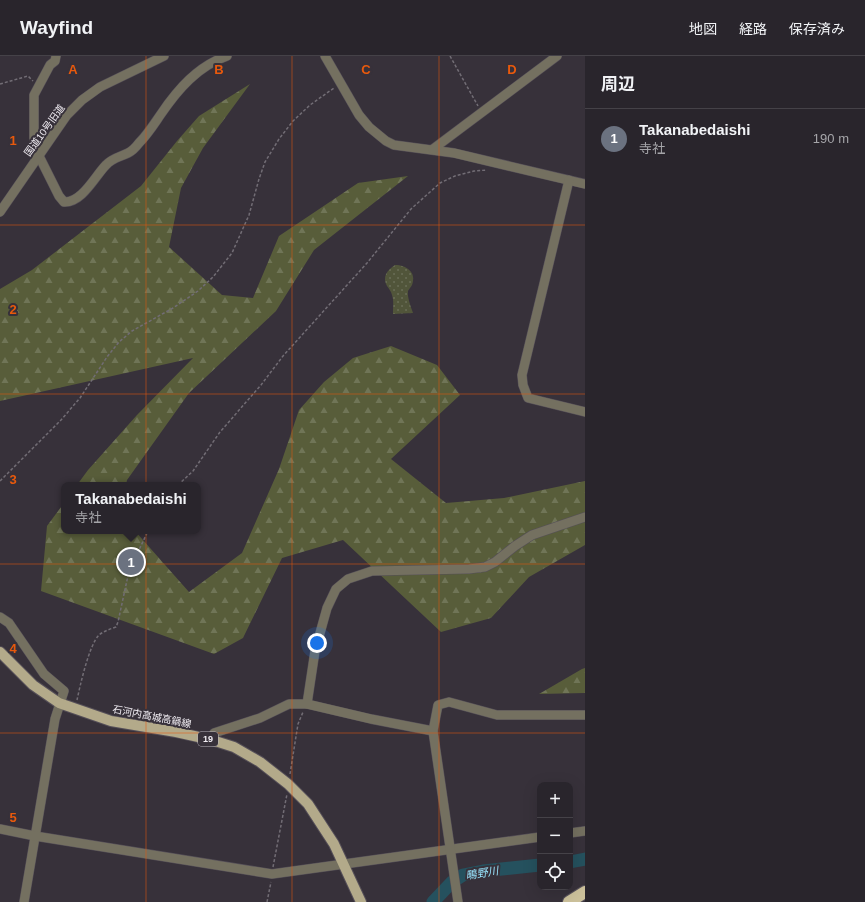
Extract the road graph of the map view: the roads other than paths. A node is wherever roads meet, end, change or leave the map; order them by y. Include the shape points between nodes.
1 (56, 56) edge
2 (164, 56) edge
3 (227, 56) edge
4 (325, 56) edge
5 (558, 56) edge
6 (433, 150) junction
7 (39, 155) junction
8 (569, 180) junction
9 (585, 184) edge
10 (0, 212) edge
11 (585, 412) edge
12 (585, 517) edge
13 (0, 617) edge
14 (0, 652) edge
15 (60, 703) junction
16 (307, 704) junction
17 (585, 715) edge
18 (433, 731) junction
19 (212, 740) junction
20 (0, 829) edge
21 (585, 831) edge
22 (573, 833) edge
23 (35, 836) junction
24 (537, 837) edge
25 (450, 849) junction
26 (344, 864) junction
27 (585, 892) edge
28 (24, 902) edge
29 (361, 902) edge
30 (458, 902) edge
31 (569, 902) edge

1 - 7 street via 34,95 34,146
2 - 7 street, 国道10号旧道 via 100,87 82,100 67,115
3 - 7 street via 209,63 193,76 140,143 130,152 107,164 75,200 64,202 59,196
4 - 6 street via 368,127 394,145
5 - 6 street
6 - 8 street
7 - 10 street, 国道10号旧道
8 - 9 street
8 - 11 street via 522,375 528,398
12 - 16 street via 532,535 485,567 372,571 348,579 336,589 327,608 315,651
13 - 15 street via 9,623 44,674 64,691
14 - 15 main road, 石河内高城高鍋線 / 19 via 33,685
15 - 19 main road, 石河内高城高鍋線 / 19 via 111,721
15 - 23 street via 54,719
16 - 18 street
16 - 19 street via 289,704 260,718 214,732
17 - 18 street via 496,715 449,702 438,705
18 - 25 street
19 - 26 main road, 石河内高城高鍋線 / 19 via 234,747 260,762 288,784 308,804 322,824
20 - 23 street
21 - 22 street
23 - 26 street via 272,874
23 - 28 street
24 - 25 street
25 - 26 street
25 - 30 street
26 - 29 main road, 石河内高城高鍋線 / 19
27 - 31 highway

